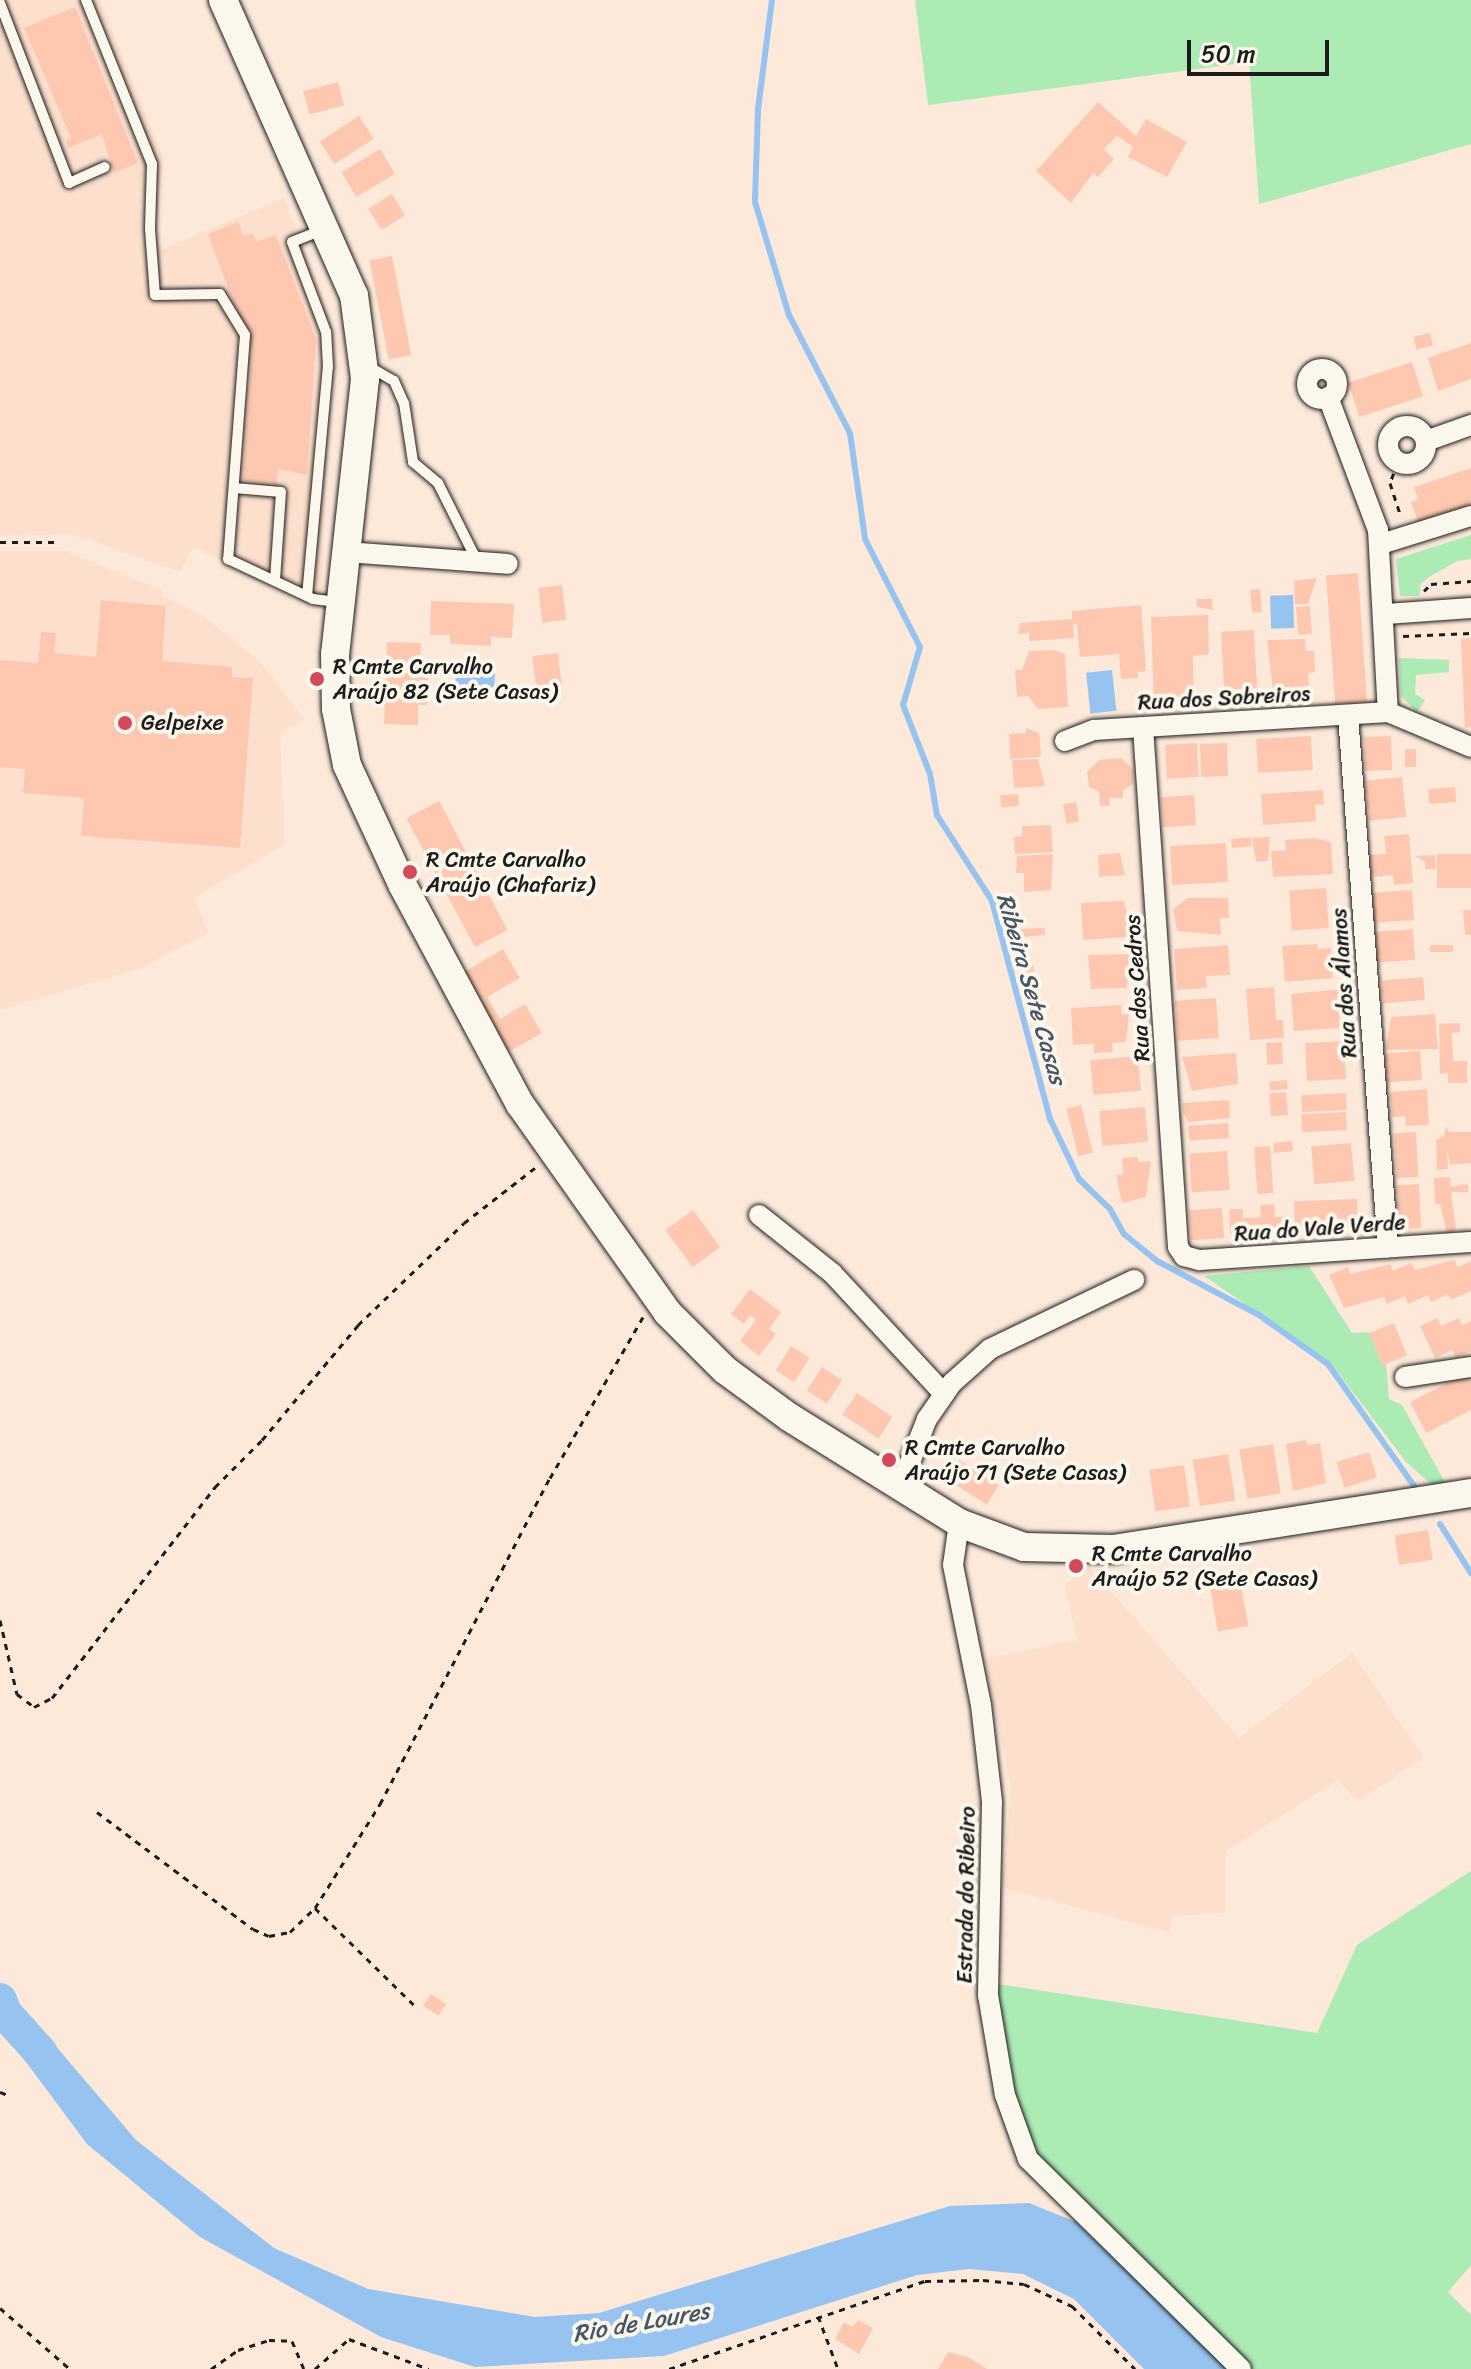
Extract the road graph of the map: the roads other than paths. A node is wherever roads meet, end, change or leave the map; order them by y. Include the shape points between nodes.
1 (86, 0) edge
2 (223, 0) edge
3 (0, 3) edge
4 (105, 167) dead end
5 (325, 229) junction
6 (363, 363) junction
7 (1328, 397) dead end
8 (1471, 425) edge
9 (1426, 441) junction
10 (234, 488) junction
11 (1471, 516) edge
12 (1381, 544) junction
13 (346, 552) junction
14 (477, 561) junction
15 (508, 564) dead end
16 (275, 580) junction
17 (307, 596) junction
18 (341, 602) junction
19 (1471, 608) edge
20 (1386, 614) junction
21 (1388, 712) junction
22 (1348, 715) junction
23 (1143, 727) junction
24 (1065, 741) dead end
25 (1471, 747) edge
26 (759, 1215) dead end
27 (1471, 1242) edge
28 (1178, 1247) joint
29 (1388, 1248) junction
30 (1134, 1280) dead end
31 (1471, 1367) edge
32 (1405, 1377) dead end
33 (944, 1394) junction
34 (901, 1485) junction
35 (1471, 1493) edge
36 (959, 1523) junction
37 (1241, 2369) edge

1 - 10 lane via 152,164 155,295 220,294 245,335
2 - 5 main road
3 - 4 lane via 69,183
5 - 6 main road via 354,295
5 - 17 lane via 292,242 326,332 328,367
6 - 13 main road
6 - 14 lane via 394,381 404,403 413,462 438,483
7 - 12 street
8 - 9 street
9 - 9 street via 1414,427 1395,430 1388,447 1398,462 1416,462 1425,453
10 - 16 lane via 228,559
10 - 16 lane via 281,492
11 - 12 street
12 - 20 street
13 - 14 street
13 - 18 main road
14 - 15 street
16 - 17 lane
17 - 18 lane
18 - 34 main road via 336,709 347,765 403,886 515,1095 657,1297 725,1370 789,1417
19 - 20 street
20 - 21 street
21 - 22 street, Rua dos Sobreiros
21 - 25 street
22 - 23 street, Rua dos Sobreiros
22 - 29 street, Rua dos Álamos
23 - 24 street, Rua dos Sobreiros via 1094,730
23 - 28 street, Rua dos Cedros
26 - 33 street via 832,1273
27 - 29 street, Rua do Vale Verde
28 - 29 street, Rua do Vale Verde via 1184,1256 1199,1260
30 - 33 street via 990,1349
31 - 32 street
33 - 34 street via 927,1419
34 - 36 main road
35 - 36 main road via 1087,1552 1024,1547
36 - 37 street, Estrada do Ribeiro via 953,1565 981,1705 992,1802 988,1995 1005,2095 1028,2159

